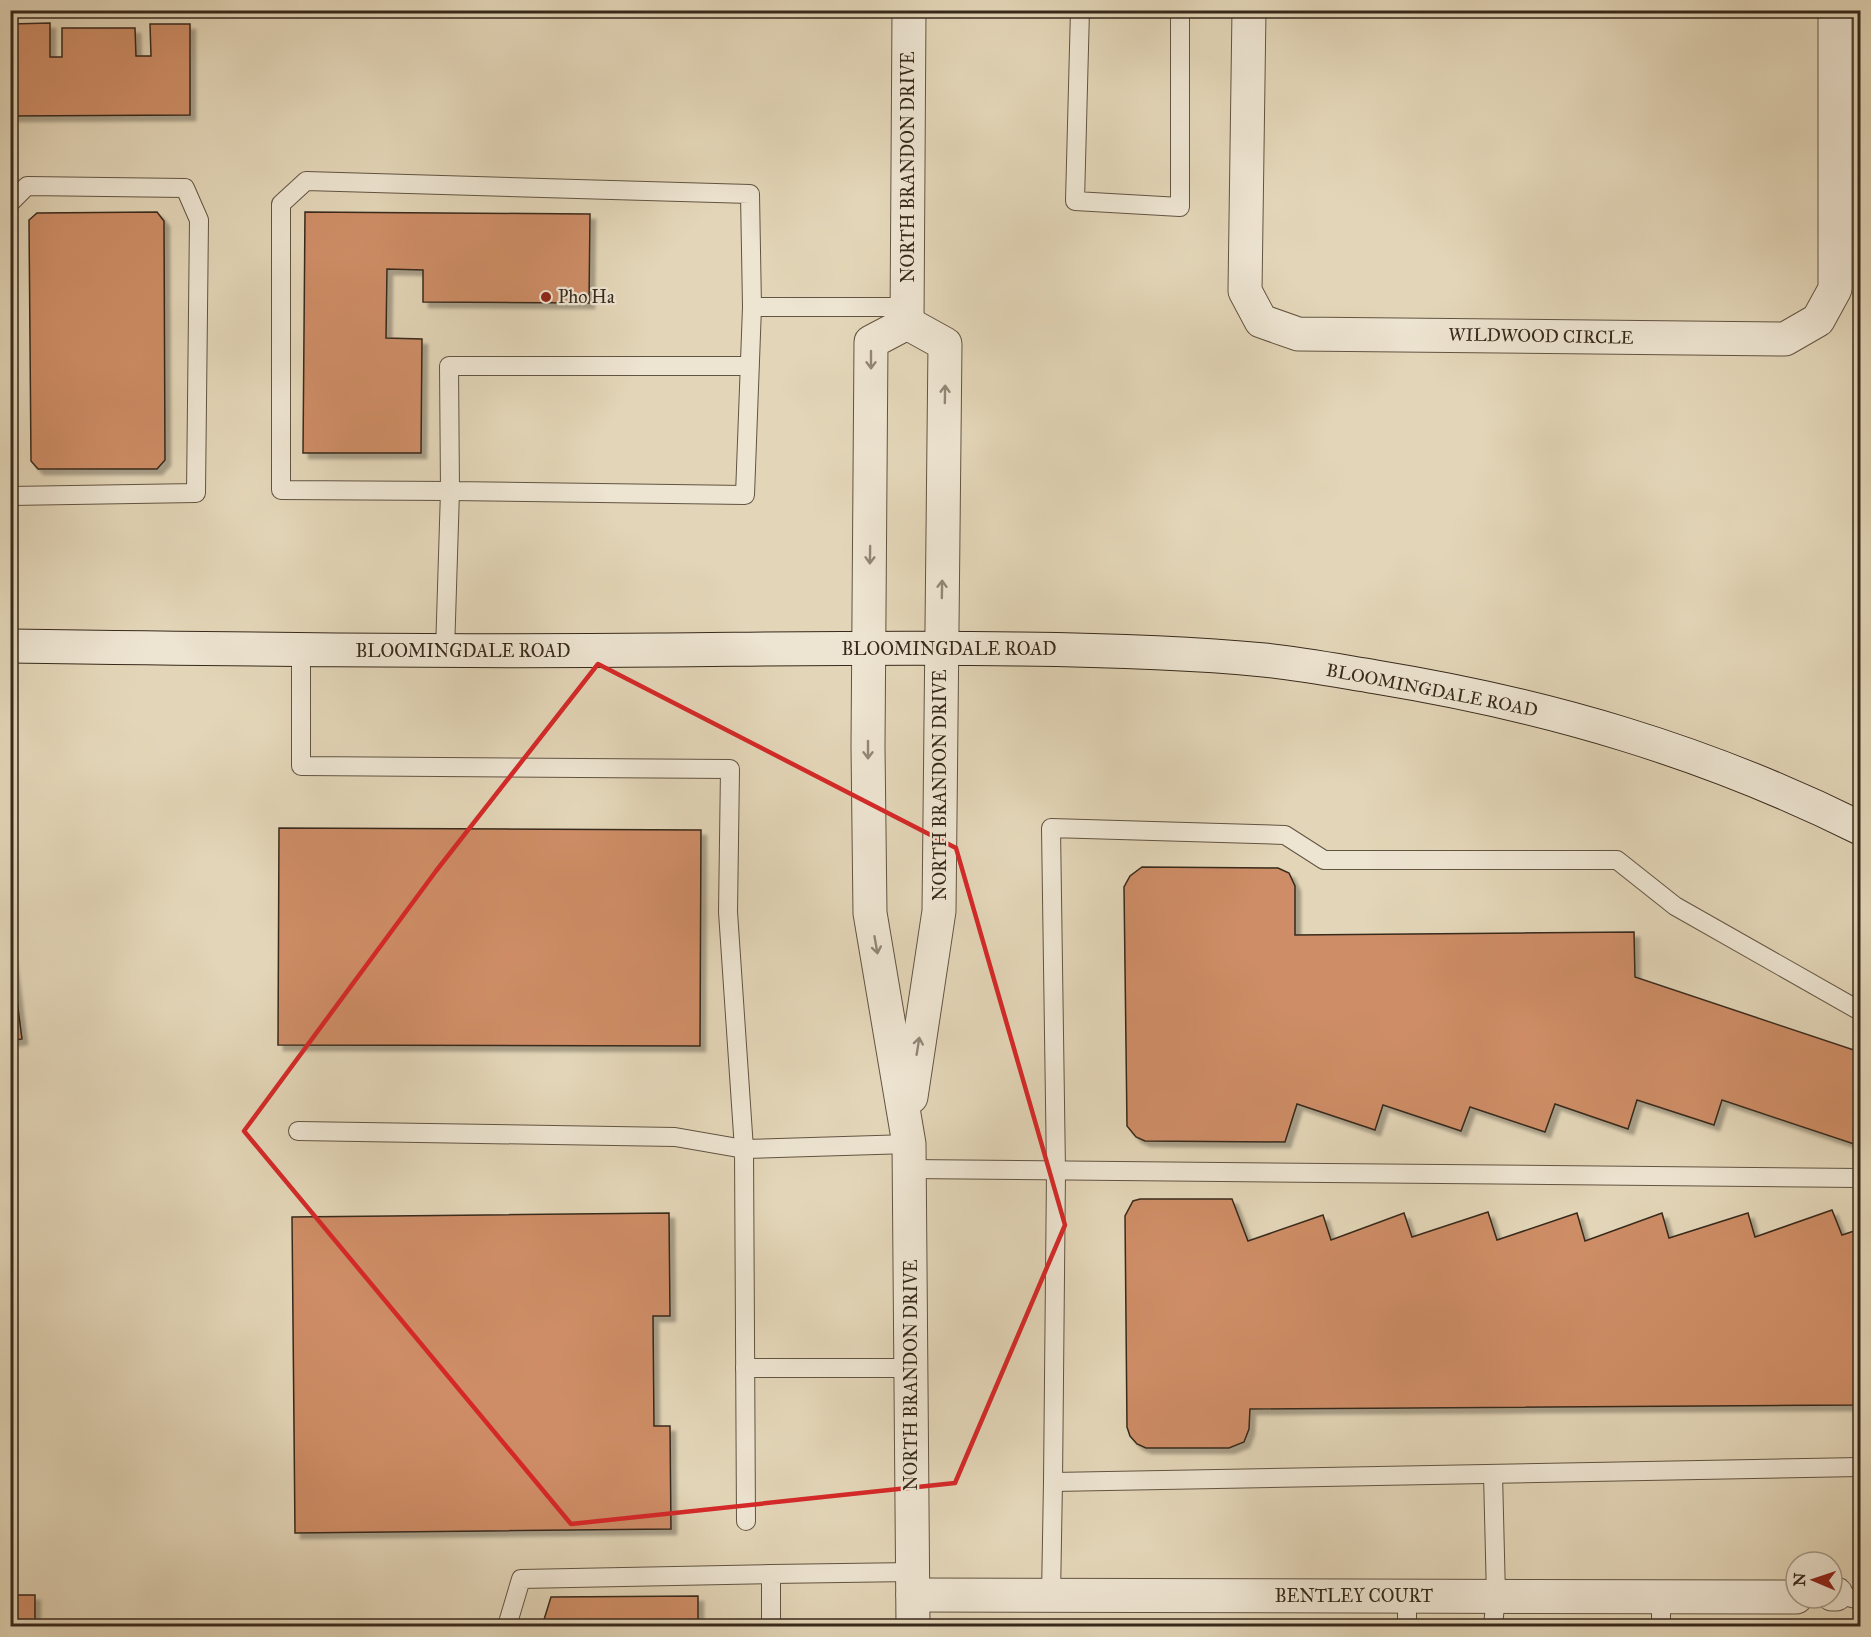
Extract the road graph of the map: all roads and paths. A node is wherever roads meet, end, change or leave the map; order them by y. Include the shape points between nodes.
1 (909, 10) edge
2 (1080, 10) edge
3 (1180, 10) edge
4 (1249, 10) edge
5 (1835, 10) edge
6 (10, 203) edge
7 (752, 307) junction
8 (907, 315) junction
9 (750, 366) junction
10 (450, 491) junction
11 (10, 496) edge
12 (10, 646) edge
13 (869, 648) junction
14 (941, 648) junction
15 (301, 651) junction
16 (445, 652) junction
17 (1860, 828) edge
18 (1860, 1011) edge
19 (298, 1131) dead end
20 (908, 1146) junction
21 (744, 1149) junction
22 (1056, 1171) junction
23 (1860, 1178) edge
24 (745, 1368) junction
25 (911, 1368) junction
26 (1860, 1467) edge
27 (1493, 1474) junction
28 (1053, 1482) junction
29 (746, 1521) dead end
30 (771, 1574) junction
31 (1051, 1596) junction
32 (913, 1598) edge
33 (1784, 1598) edge
34 (1407, 1611) edge
35 (1495, 1611) edge
36 (1661, 1612) edge
37 (507, 1626) edge
38 (771, 1626) edge

1 - 8 street, NORTH BRANDON DRIVE
2 - 3 lane via 1075,201 1180,207
4 - 5 street, WILDWOOD CIRCLE via 1245,291 1261,321 1298,334 1785,339 1818,320 1836,289
6 - 11 lane via 27,186 185,188 199,220 196,492
7 - 8 lane
7 - 9 lane
7 - 10 lane via 750,194 306,181 281,204 280,490
8 -> 13 street, NORTH BRANDON DRIVE via 871,342
14 -> 8 street, NORTH BRANDON DRIVE via 945,344
9 - 10 lane via 746,495
9 - 10 lane via 449,366
10 - 16 lane
12 - 15 street, BLOOMINGDALE ROAD
13 - 14 street, BLOOMINGDALE ROAD
13 - 16 street, BLOOMINGDALE ROAD
13 -> 20 street, NORTH BRANDON DRIVE via 870,913
14 - 17 street, BLOOMINGDALE ROAD via 1169,653 1267,660 1454,691 1640,738 1755,780
20 -> 14 street, NORTH BRANDON DRIVE via 939,911
15 - 16 street, BLOOMINGDALE ROAD
15 - 21 lane via 301,766 730,770 728,912
18 - 22 lane via 1675,906 1617,860 1324,860 1285,835 1051,828
19 - 21 lane via 675,1137
20 - 21 lane
20 - 22 lane
20 - 25 street, NORTH BRANDON DRIVE
21 - 24 lane
22 - 23 lane
22 - 28 lane
24 - 25 lane
24 - 29 lane
25 - 32 street, NORTH BRANDON DRIVE
26 - 27 lane
27 - 28 lane
27 - 35 lane
28 - 31 lane
30 - 32 lane
30 - 37 lane via 521,1579
30 - 38 lane
31 - 32 street, BENTLEY COURT
31 - 34 street, BENTLEY COURT
33 - 36 street, BENTLEY COURT
34 - 35 street, BENTLEY COURT
35 - 36 street, BENTLEY COURT

